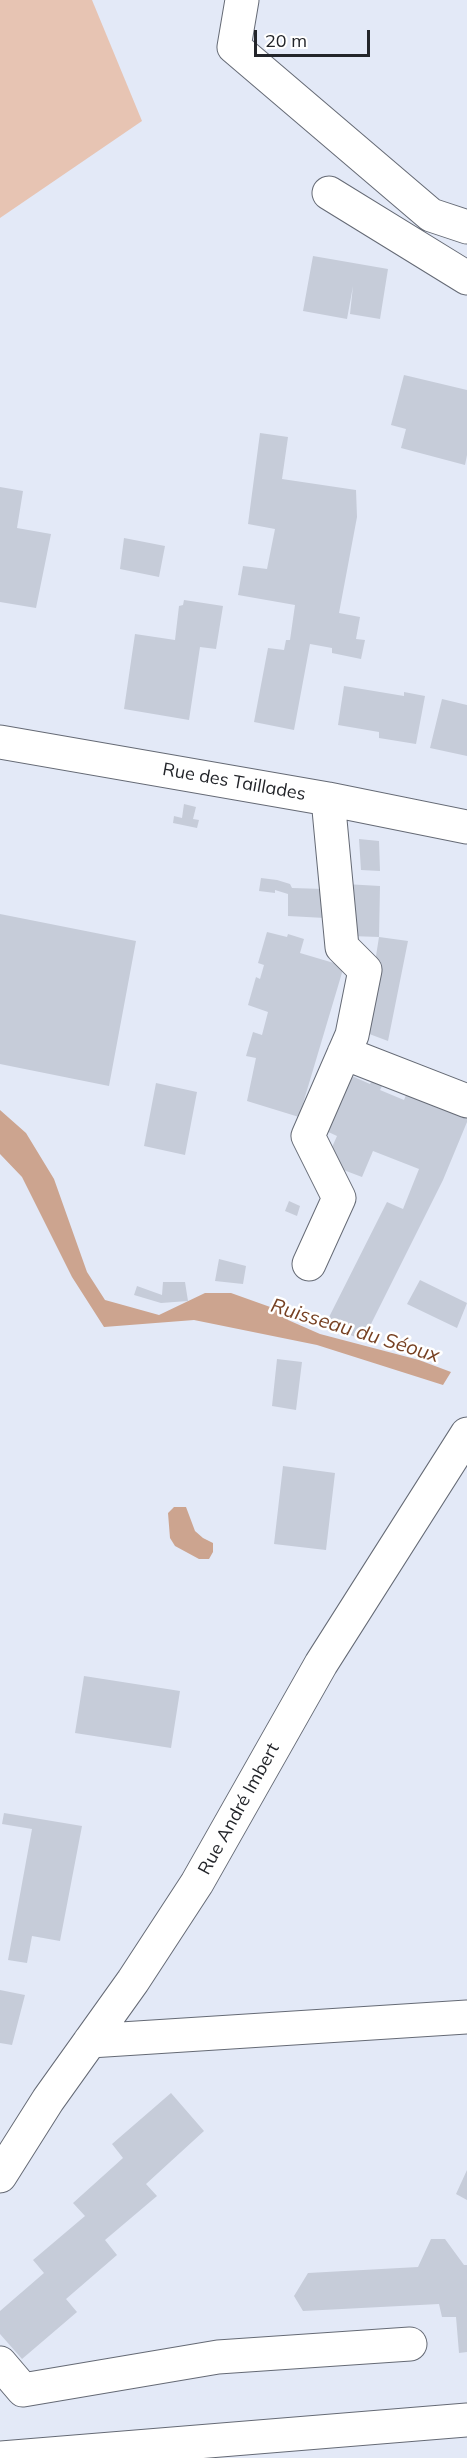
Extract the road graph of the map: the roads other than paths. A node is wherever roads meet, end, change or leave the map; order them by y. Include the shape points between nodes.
1 (242, 0) edge
2 (329, 193) dead end
3 (467, 227) edge
4 (467, 278) edge
5 (0, 742) edge
6 (328, 799) junction
7 (467, 827) edge
8 (344, 1053) junction
9 (467, 1101) edge
10 (309, 1264) dead end
11 (467, 1434) edge
12 (467, 2017) edge
13 (90, 2041) junction
14 (0, 2176) edge
15 (410, 2344) dead end
16 (0, 2363) edge
17 (467, 2420) edge
18 (0, 2458) edge

1 - 3 street via 234,46 431,215
2 - 4 street
5 - 6 street, Rue des Taillades
6 - 7 street, Rue des Taillades
6 - 8 street via 342,947 365,970 352,1035
8 - 9 street
8 - 10 street via 308,1136 339,1198
11 - 13 street, Rue André Imbert via 321,1664 197,1884
12 - 13 street
13 - 14 street, Rue André Imbert
15 - 16 street via 218,2357 23,2390
17 - 18 street

